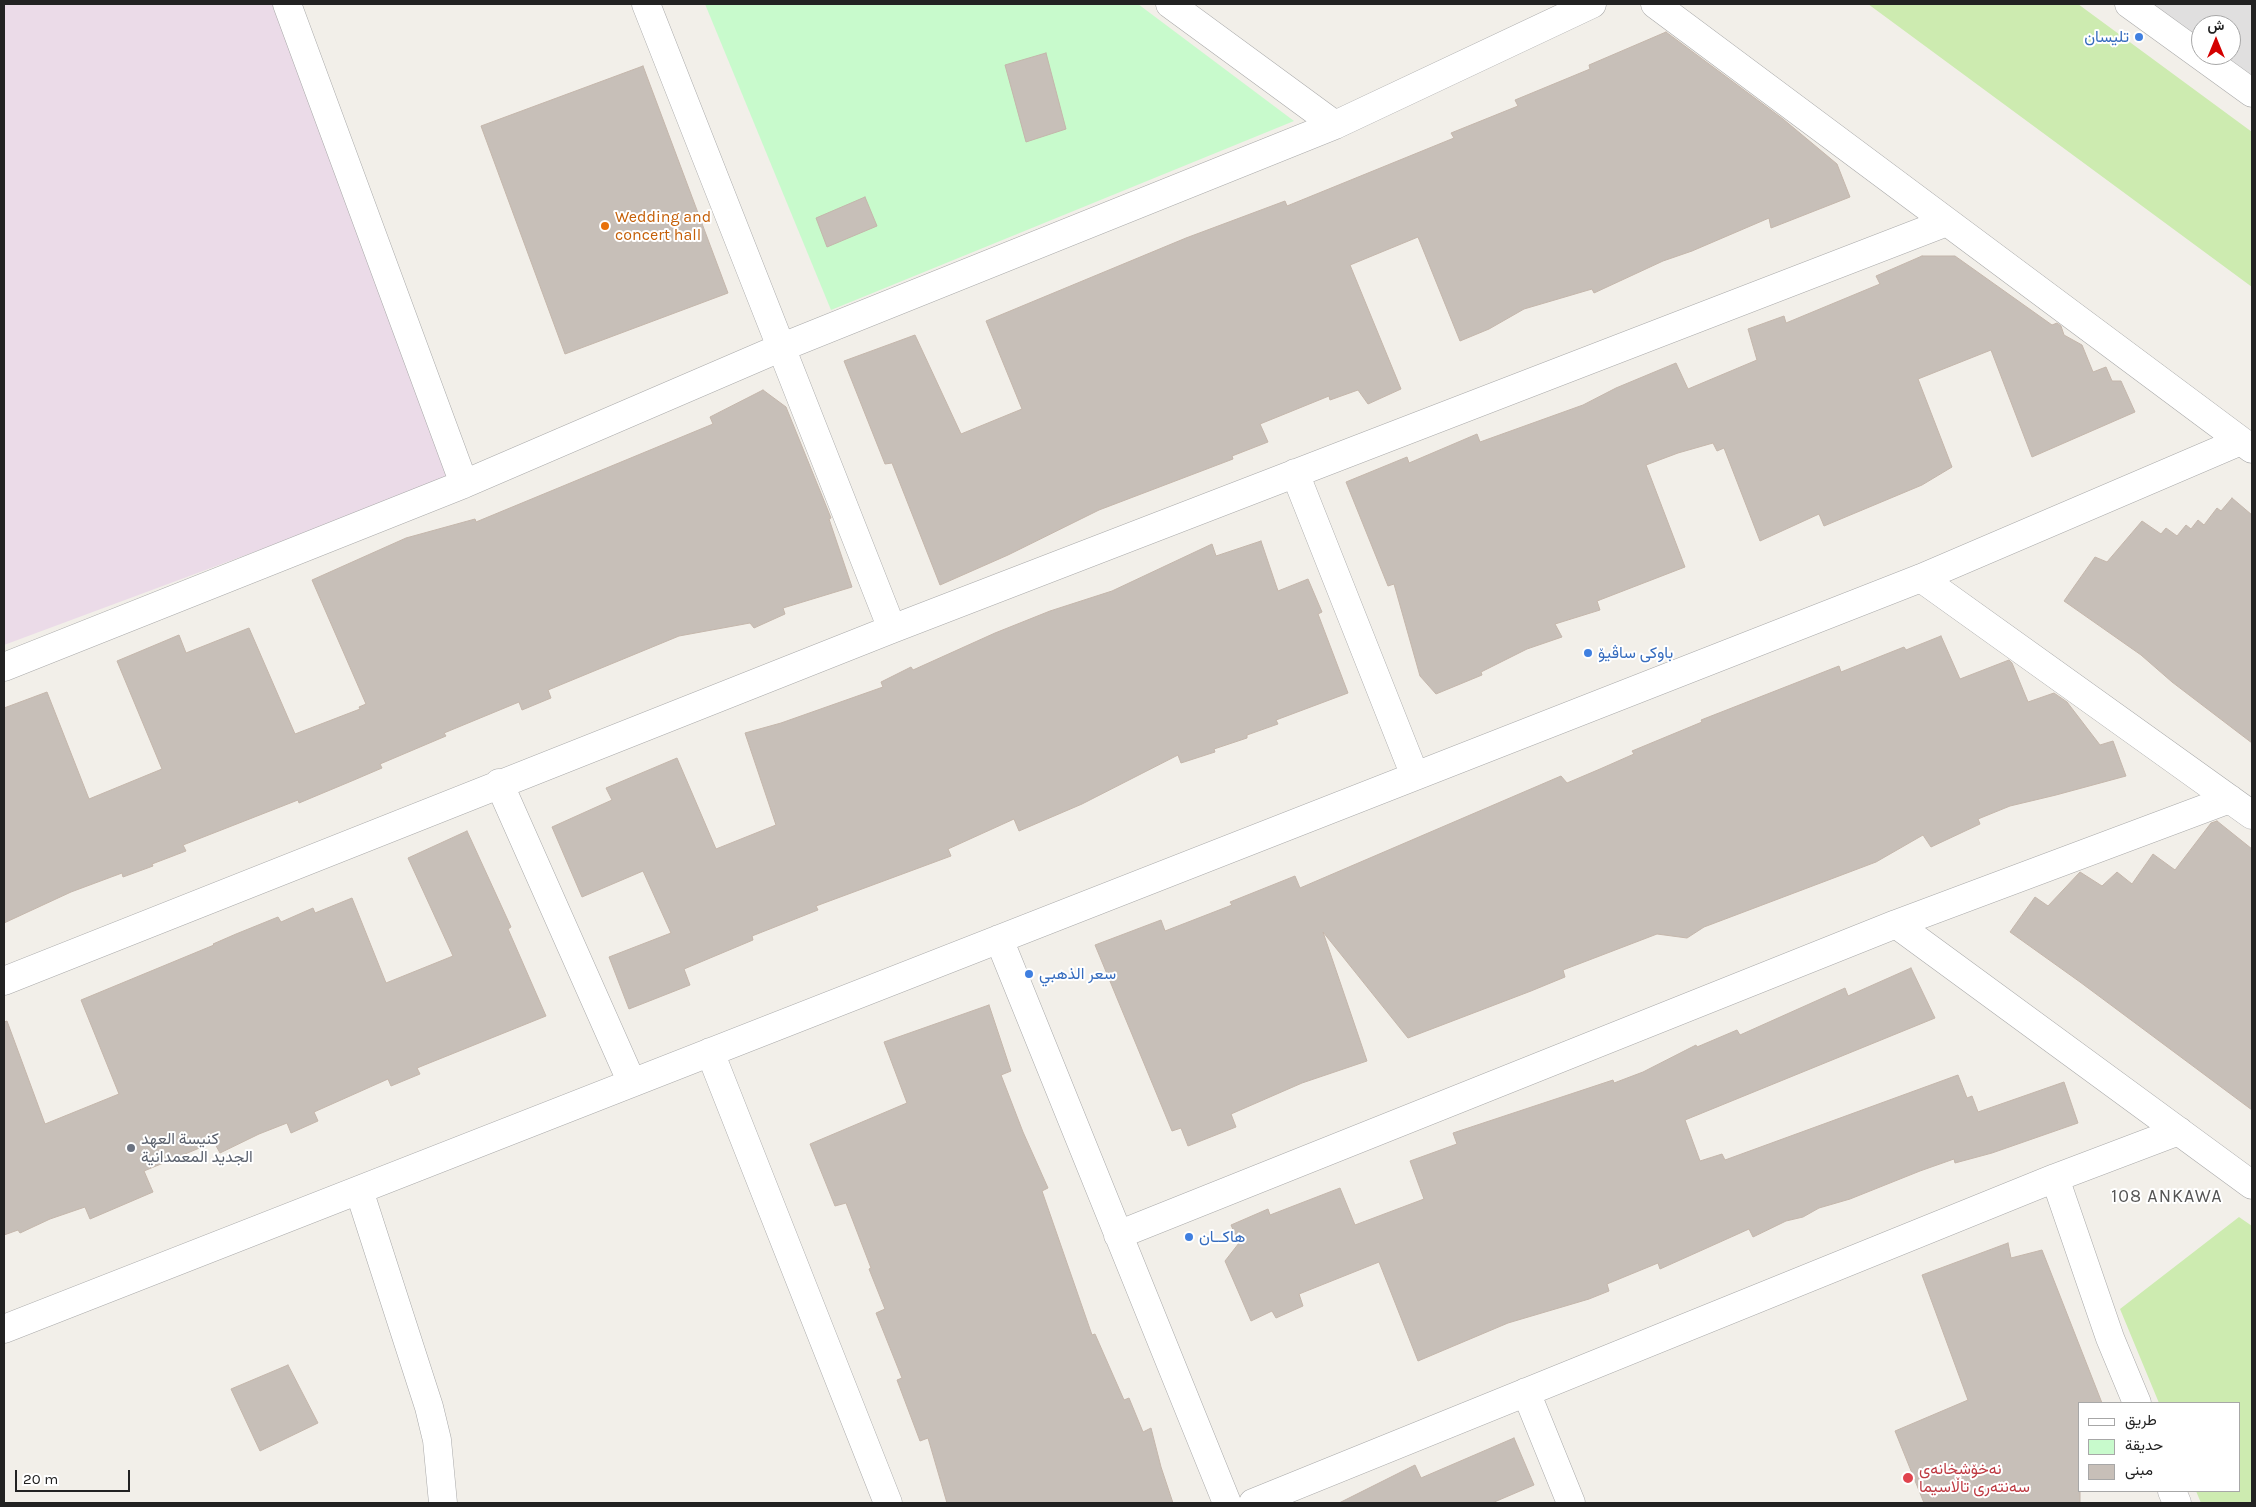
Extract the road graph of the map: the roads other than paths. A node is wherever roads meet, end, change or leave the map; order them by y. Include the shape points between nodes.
1 (287, 4) edge
2 (646, 4) edge
3 (1170, 4) edge
4 (1592, 4) edge
5 (1655, 4) edge
6 (2129, 4) edge
7 (2252, 93) edge
8 (1334, 125) junction
9 (1947, 222) junction
10 (780, 348) junction
11 (2247, 445) edge
12 (1295, 473) junction
13 (464, 484) junction
14 (1921, 578) junction
15 (892, 629) junction
16 (4, 667) edge
17 (1415, 776) junction
18 (499, 783) junction
19 (2230, 799) junction
20 (2252, 815) edge
21 (1896, 924) junction
22 (999, 939) junction
23 (4, 981) edge
24 (710, 1052) junction
25 (632, 1083) junction
26 (2179, 1132) junction
27 (2055, 1178) junction
28 (2252, 1185) edge
29 (359, 1190) junction
30 (1118, 1234) junction
31 (4, 1329) edge
32 (1526, 1392) junction
33 (2137, 1402) edge
34 (443, 1503) edge
35 (888, 1503) edge
36 (1227, 1503) edge
37 (1253, 1503) edge
38 (1571, 1503) edge

1 - 13 street
2 - 10 street
3 - 8 street
4 - 8 street
5 - 9 street
6 - 7 street
8 - 10 street
9 - 11 street
9 - 12 street
10 - 13 street
10 - 15 street
11 - 14 street
12 - 15 street
12 - 17 street
13 - 16 street
14 - 17 street
14 - 19 street
15 - 18 street
17 - 22 street
18 - 23 street
18 - 25 street
19 - 20 street
19 - 21 street
21 - 26 street
21 - 30 street
22 - 24 street
22 - 30 street
24 - 25 street
24 - 35 street
25 - 29 street
26 - 27 street
26 - 28 street
27 - 32 street
27 - 33 street via 2110,1338
29 - 31 street
29 - 34 street via 429,1407 437,1440
30 - 36 street
32 - 37 street
32 - 38 street

